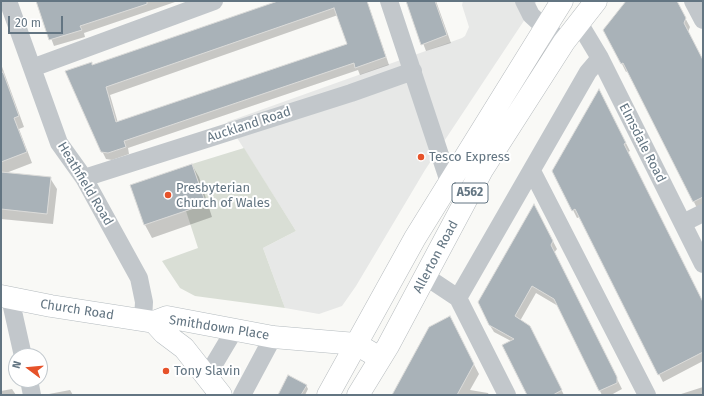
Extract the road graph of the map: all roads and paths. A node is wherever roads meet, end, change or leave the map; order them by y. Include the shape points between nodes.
1 (8, 1) edge
2 (214, 1) edge
3 (389, 1) edge
4 (524, 1) edge
5 (562, 1) edge
6 (596, 1) edge
7 (693, 1) edge
8 (703, 20) edge
9 (579, 23) junction
10 (545, 28) junction
11 (564, 42) junction
12 (600, 58) junction
13 (32, 68) junction
14 (413, 71) junction
15 (532, 171) junction
16 (84, 178) junction
17 (449, 182) junction
18 (703, 213) edge
19 (683, 223) junction
20 (703, 264) edge
21 (425, 276) junction
22 (5, 297) edge
23 (458, 298) junction
24 (148, 321) junction
25 (235, 329) junction
26 (273, 337) junction
27 (356, 344) junction
28 (21, 348) edge
29 (380, 358) junction
30 (208, 376) junction
31 (221, 395) edge
32 (242, 395) edge
33 (328, 395) edge
34 (358, 395) edge
35 (507, 395) edge
36 (646, 395) edge

1 - 13 street, Heathfield Road
2 - 13 street
3 - 14 street
4 - 10 street via 531,15
5 - 10 main road, Allerton Road / A562
6 - 9 main road, Allerton Road / A562
7 - 8 street
9 - 11 main road, Allerton Road / A562
9 - 12 street, Elmsdale Road
10 - 11 street
10 - 17 main road, Allerton Road / A562
11 - 21 main road, Allerton Road / A562 via 482,170
12 - 15 street via 588,72
12 - 19 street, Elmsdale Road
13 - 16 street, Heathfield Road via 58,143
14 - 16 street, Auckland Road
14 - 17 street
15 - 23 street
15 - 36 street
16 - 24 street, Heathfield Road via 139,278
17 - 27 main road, Allerton Road / A562
18 - 19 street
19 - 20 street, Elmsdale Road
21 - 23 street
21 - 29 main road, Allerton Road / A562
22 - 24 main road, Church Road
22 - 28 street
23 - 35 street
24 - 25 main road, Smithdown Place via 167,317
24 - 30 main road, Smithdown Place via 184,348
25 - 26 main road, Smithdown Place
25 - 30 street
26 - 27 main road, Smithdown Place
26 - 32 street
27 - 29 main road, Smithdown Place
27 - 33 main road, Allerton Road / A562
29 - 34 main road, Allerton Road / A562
30 - 31 main road, Smithdown Place

